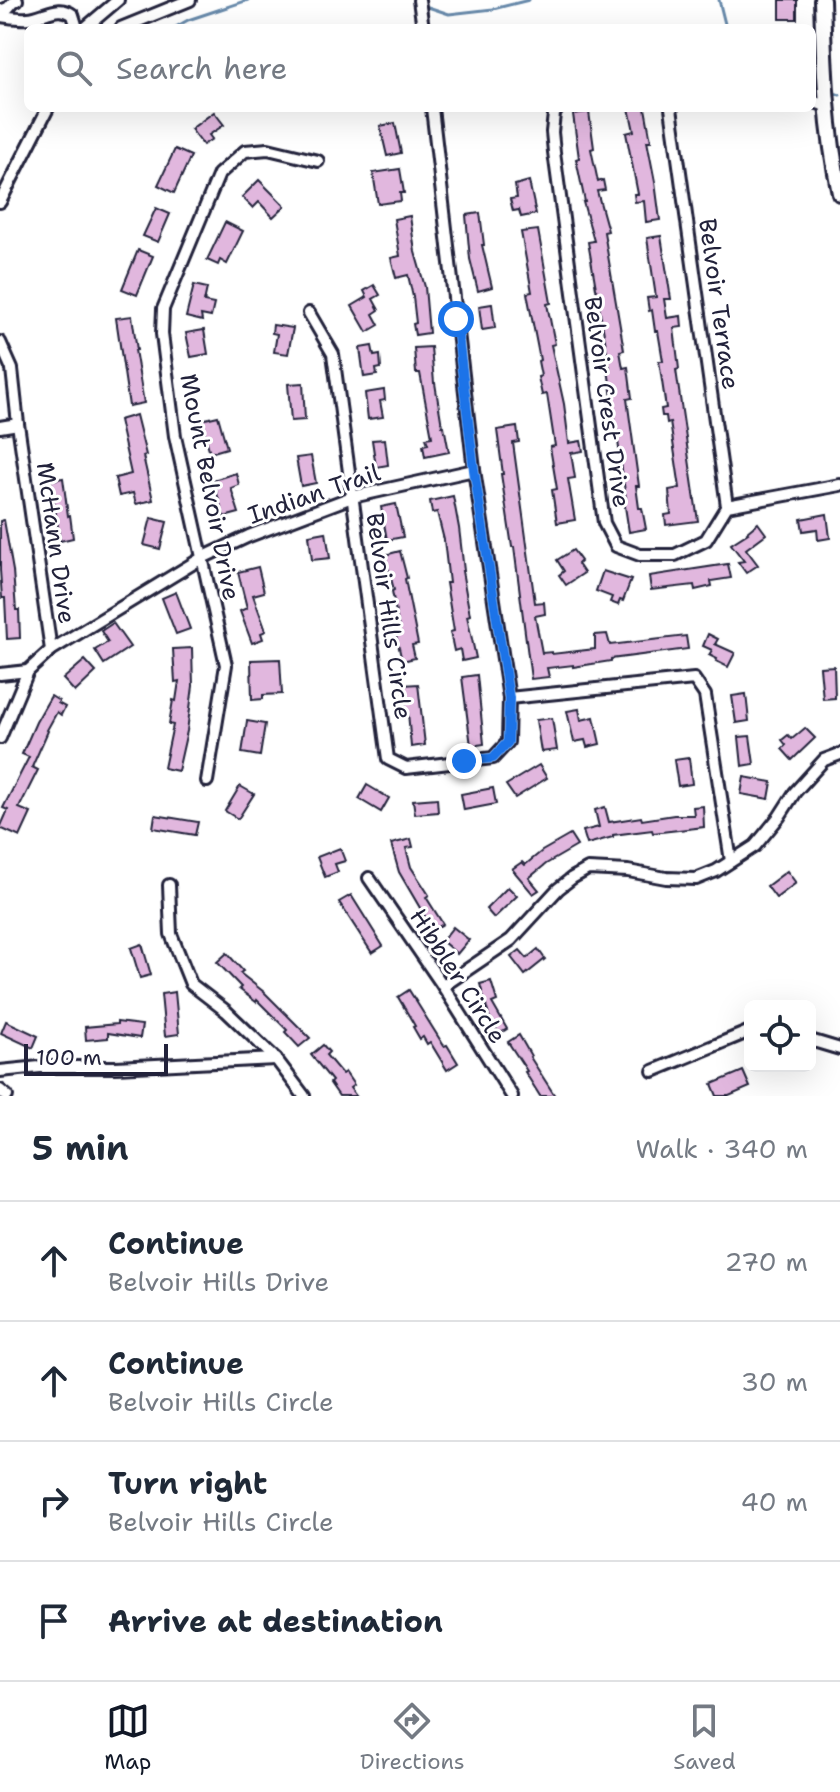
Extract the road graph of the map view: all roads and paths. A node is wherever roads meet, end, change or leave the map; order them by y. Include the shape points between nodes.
1 (17, 0) edge
2 (118, 0) edge
3 (190, 0) edge
4 (419, 0) edge
5 (822, 0) edge
6 (0, 8) edge
7 (76, 24) edge
8 (90, 24) edge
9 (131, 24) edge
10 (422, 24) edge
11 (819, 103) edge
12 (46, 112) edge
13 (432, 112) edge
14 (555, 112) edge
15 (672, 112) edge
16 (318, 161) dead end
17 (840, 193) edge
18 (0, 202) edge
19 (309, 313) dead end
20 (0, 342) edge
21 (18, 424) junction
22 (0, 427) edge
23 (474, 470) junction
24 (840, 485) edge
25 (352, 497) junction
26 (727, 506) junction
27 (202, 558) junction
28 (51, 650) junction
29 (28, 671) junction
30 (0, 674) edge
31 (509, 698) junction
32 (0, 738) edge
33 (840, 754) edge
34 (207, 781) dead end
35 (731, 861) junction
36 (369, 878) dead end
37 (169, 885) dead end
38 (443, 986) junction
39 (744, 1033) edge
40 (816, 1042) edge
41 (840, 1049) edge
42 (276, 1059) junction
43 (0, 1071) edge
44 (653, 1071) dead end
45 (0, 1090) edge
46 (7, 1096) edge
47 (304, 1096) edge
48 (512, 1096) edge

1 - 6 street
2 - 8 street
3 - 9 street
4 - 10 street
5 - 11 street
6 - 7 street via 26,19 64,9
11 - 17 street
12 - 18 street
13 - 23 street
14 - 26 street, Belvoir Crest Drive via 554,152 604,523 616,546 640,555 675,555 706,540
15 - 26 street, Belvoir Terrace
16 - 27 street, Mount Belvoir Drive via 268,149 245,151 219,174 163,309 175,436
19 - 25 street, Belvoir Hills Circle via 333,354
20 - 21 street, McHann Drive via 12,369
21 - 22 street
21 - 28 street, McHann Drive
23 - 25 street, Indian Trail
23 - 31 street
24 - 26 street
25 - 27 street, Indian Trail
25 - 31 street, Belvoir Hills Circle via 388,759 406,768 493,758 508,742
27 - 28 street, Indian Trail
27 - 34 street, Mount Belvoir Drive via 226,665
28 - 29 street, McHann Drive
29 - 30 street
29 - 32 street, McHann Drive
31 - 35 street via 694,679 705,695
33 - 35 street via 824,760 755,846
35 - 38 street via 696,879 588,869 558,889 511,940
36 - 38 street, Hibbler Circle
37 - 42 street via 171,934 191,984
38 - 48 street, Hibbler Circle
39 - 44 street
40 - 41 street
42 - 43 street
42 - 47 street
45 - 46 street

